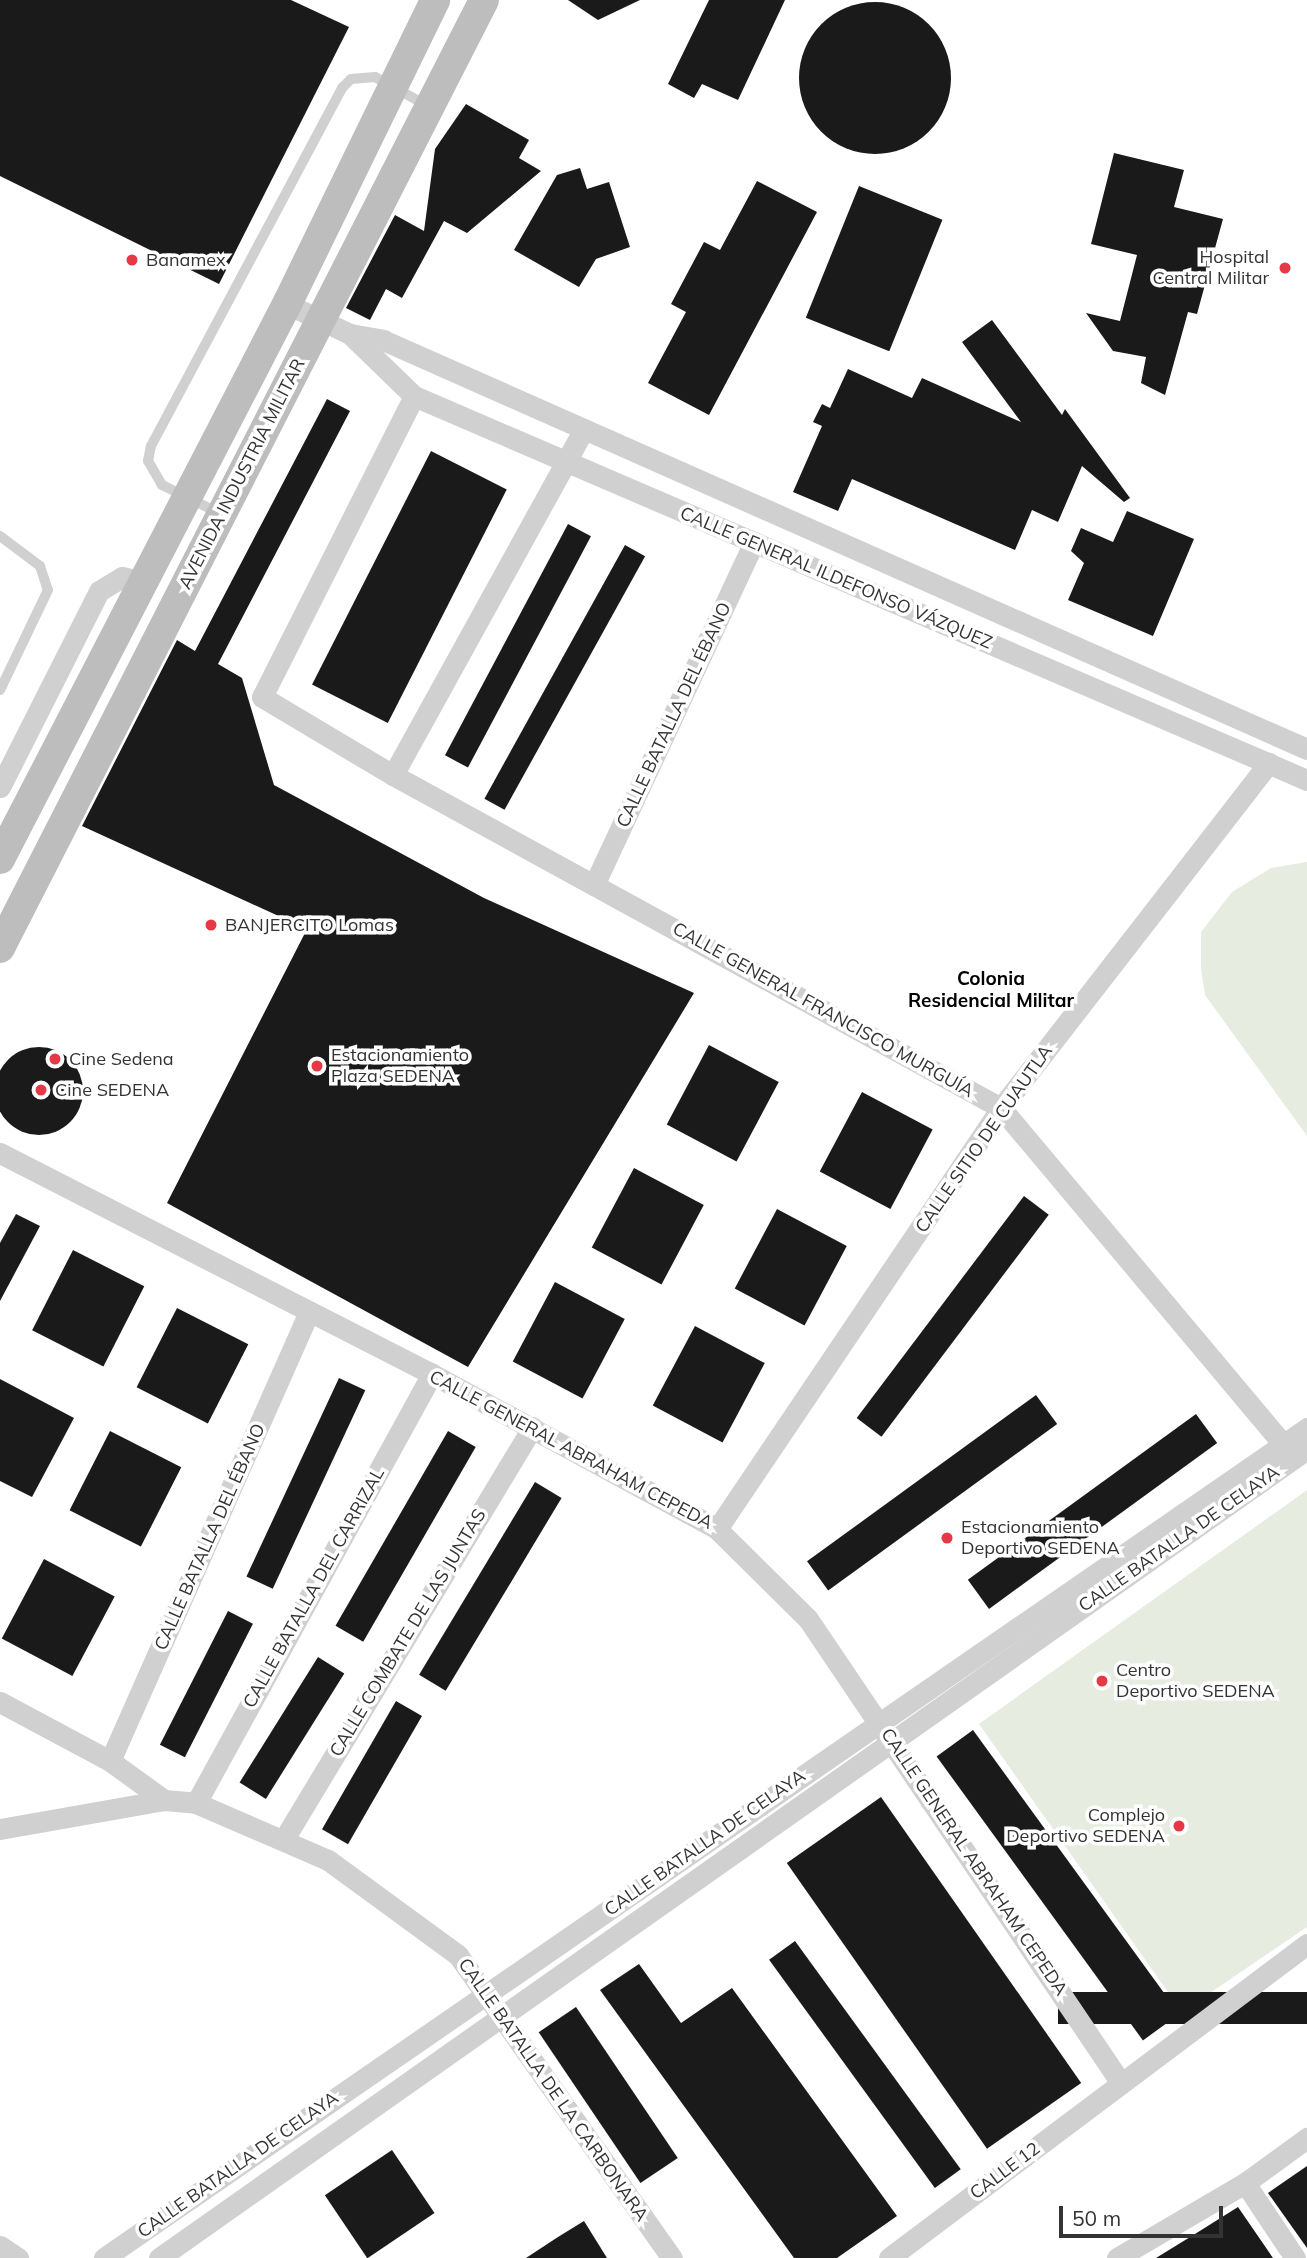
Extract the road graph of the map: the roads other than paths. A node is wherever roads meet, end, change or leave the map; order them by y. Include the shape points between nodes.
1 (435, 0) edge
2 (484, 0) edge
3 (393, 88) junction
4 (429, 106) junction
5 (287, 304) junction
6 (321, 321) junction
7 (350, 334) junction
8 (383, 340) junction
9 (374, 361) junction
10 (414, 396) junction
11 (584, 429) junction
12 (566, 460) junction
13 (187, 498) junction
14 (221, 514) junction
15 (0, 536) edge
16 (753, 544) junction
17 (145, 582) junction
18 (0, 690) edge
19 (1307, 749) edge
20 (1269, 762) junction
21 (393, 775) junction
22 (1307, 779) edge
23 (0, 787) edge
24 (0, 859) edge
25 (594, 885) junction
26 (3, 935) edge
27 (1001, 1108) junction
28 (0, 1153) edge
29 (309, 1312) junction
30 (432, 1374) junction
31 (533, 1427) junction
32 (1307, 1428) edge
33 (1284, 1444) junction
34 (1307, 1449) edge
35 (717, 1529) junction
36 (0, 1702) edge
37 (886, 1730) junction
38 (110, 1761) junction
39 (164, 1800) junction
40 (196, 1803) junction
41 (0, 1829) edge
42 (284, 1839) junction
43 (1307, 1944) edge
44 (486, 1994) junction
45 (500, 2014) junction
46 (1122, 2083) junction
47 (1307, 2138) edge
48 (1245, 2183) junction
49 (0, 2246) edge
50 (1126, 2256) edge
51 (18, 2258) edge
52 (104, 2258) edge
53 (159, 2258) edge
54 (672, 2258) edge
55 (889, 2258) edge
56 (1295, 2258) edge

1 - 3 main road, AVENIDA INDUSTRIA MILITAR
2 - 4 main road, AVENIDA INDUSTRIA MILITAR
3 - 4 lane
3 - 5 main road, AVENIDA INDUSTRIA MILITAR
3 - 13 lane via 375,77 362,76 343,87 151,446 152,475
4 - 6 main road, AVENIDA INDUSTRIA MILITAR
5 - 6 street, CALLE GENERAL ILDEFONSO VÁZQUEZ
5 - 13 main road, AVENIDA INDUSTRIA MILITAR
6 - 7 street, CALLE GENERAL ILDEFONSO VÁZQUEZ
6 - 14 main road, AVENIDA INDUSTRIA MILITAR
7 - 8 street, CALLE GENERAL ILDEFONSO VÁZQUEZ
7 - 9 street, CALLE GENERAL ILDEFONSO VÁZQUEZ
8 - 9 street
8 - 11 street, CALLE GENERAL ILDEFONSO VÁZQUEZ
9 - 10 street, CALLE GENERAL ILDEFONSO VÁZQUEZ
10 - 12 street, CALLE GENERAL ILDEFONSO VÁZQUEZ
10 - 21 street, CALLE GENERAL FRANCISCO MURGUÍA via 262,697
11 - 12 street
11 - 19 street, CALLE GENERAL ILDEFONSO VÁZQUEZ
12 - 16 street, CALLE GENERAL ILDEFONSO VÁZQUEZ
12 - 21 street
13 - 14 lane
13 - 17 main road, AVENIDA INDUSTRIA MILITAR
14 - 26 main road, AVENIDA INDUSTRIA MILITAR
15 - 18 lane via 40,566 48,590
16 - 20 street, CALLE GENERAL ILDEFONSO VÁZQUEZ
16 - 25 street, CALLE BATALLA DEL ÉBANO
17 - 23 street via 122,577 99,591
17 - 24 main road, AVENIDA INDUSTRIA MILITAR
20 - 22 street, CALLE GENERAL ILDEFONSO VÁZQUEZ
20 - 27 street, CALLE SITIO DE CUAUTLA
21 - 25 street, CALLE GENERAL FRANCISCO MURGUÍA
25 - 27 street, CALLE GENERAL FRANCISCO MURGUÍA
27 - 33 street, CALLE GENERAL FRANCISCO MURGUÍA
27 - 35 street, CALLE SITIO DE CUAUTLA
28 - 29 street, CALLE GENERAL ABRAHAM CEPEDA
29 - 30 street, CALLE GENERAL ABRAHAM CEPEDA
29 - 38 street, CALLE BATALLA DEL ÉBANO
30 - 31 street, CALLE GENERAL ABRAHAM CEPEDA
30 - 40 street, CALLE BATALLA DEL CARRIZAL
31 - 35 street, CALLE GENERAL ABRAHAM CEPEDA
31 - 42 street, CALLE COMBATE DE LAS JUNTAS
32 - 33 street, CALLE BATALLA DE CELAYA
33 - 37 street, CALLE BATALLA DE CELAYA
34 - 37 street, CALLE BATALLA DE CELAYA
35 - 37 street, CALLE GENERAL ABRAHAM CEPEDA via 808,1619
36 - 38 street
37 - 44 street, CALLE BATALLA DE CELAYA
37 - 45 street, CALLE BATALLA DE CELAYA
37 - 46 street, CALLE GENERAL ABRAHAM CEPEDA
38 - 39 street
39 - 40 street, CALLE BATALLA DE LA CARBONARA
39 - 41 street, CALLE BATALLA DE LA CARBONARA
40 - 42 street, CALLE BATALLA DE LA CARBONARA
42 - 44 street, CALLE BATALLA DE LA CARBONARA via 328,1860 458,1955
43 - 46 street, CALLE 12
44 - 45 street, CALLE BATALLA DE LA CARBONARA
44 - 52 street, CALLE BATALLA DE CELAYA
45 - 53 street, CALLE BATALLA DE CELAYA
45 - 54 street, CALLE BATALLA DE LA CARBONARA
46 - 55 street, CALLE 12
47 - 48 street
48 - 50 street
48 - 56 street
49 - 51 street

